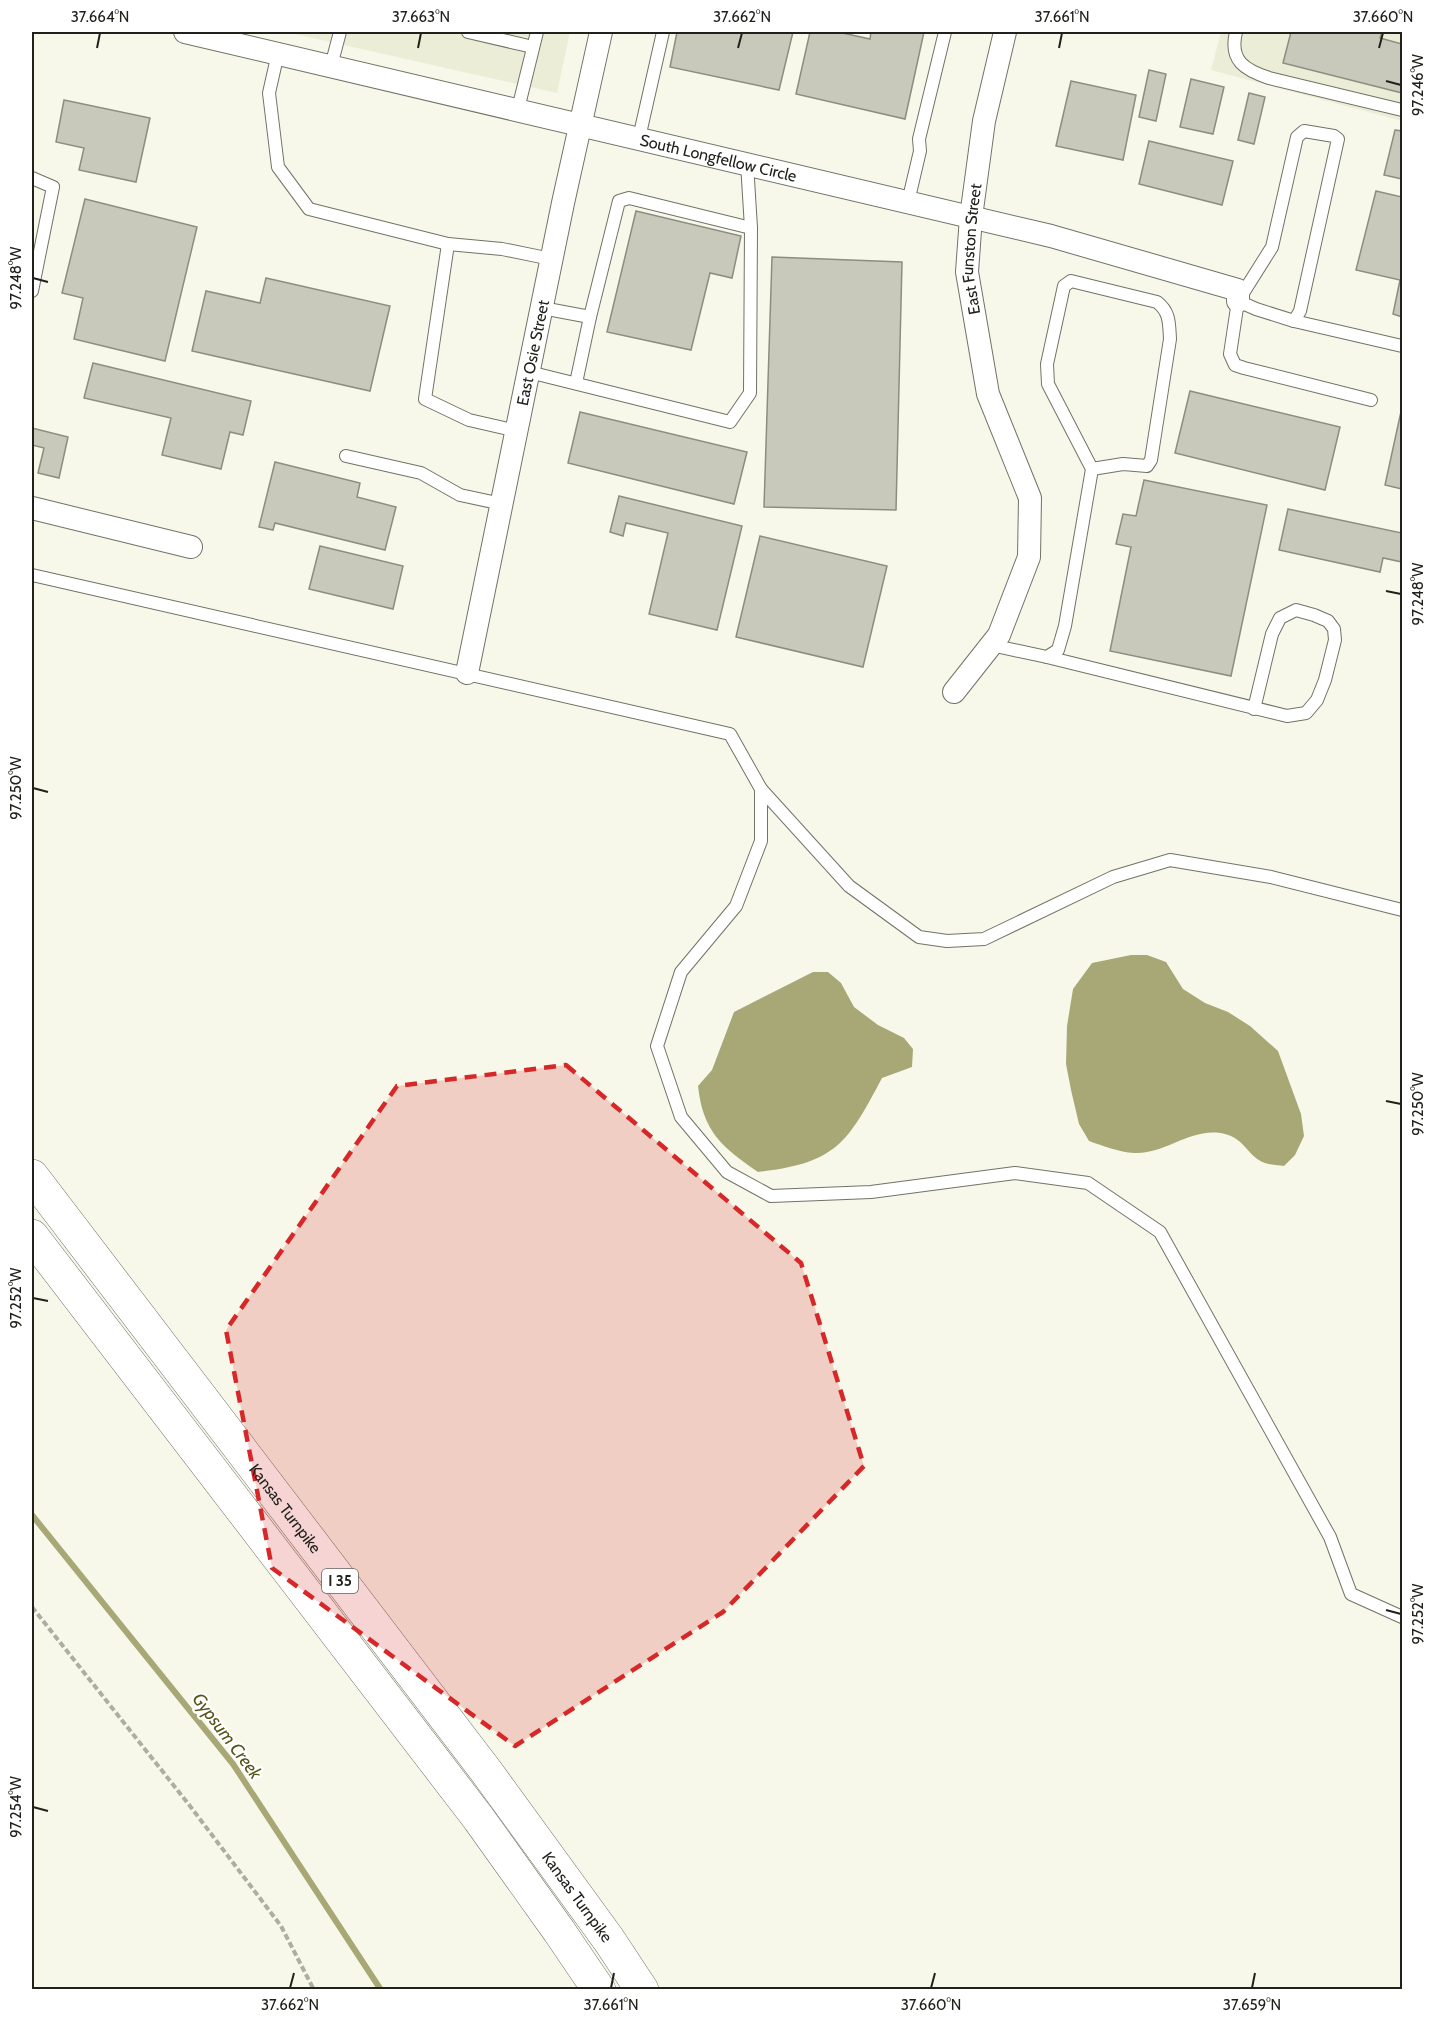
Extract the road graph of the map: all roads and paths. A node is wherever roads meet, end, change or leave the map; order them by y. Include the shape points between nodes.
1 (185, 32) edge
2 (340, 32) edge
3 (468, 32) edge
4 (537, 32) edge
5 (601, 32) edge
6 (663, 32) edge
7 (945, 32) edge
8 (1005, 32) edge
9 (1236, 32) edge
10 (533, 47) junction
11 (278, 53) junction
12 (332, 66) junction
13 (518, 109) junction
14 (1402, 110) edge
15 (580, 124) junction
16 (639, 138) junction
17 (747, 164) junction
18 (32, 178) edge
19 (908, 202) junction
20 (971, 217) junction
21 (751, 228) junction
22 (448, 244) junction
23 (551, 259) junction
24 (32, 291) edge
25 (1239, 301) junction
26 (542, 308) junction
27 (590, 317) junction
28 (1294, 321) junction
29 (1402, 346) edge
30 (529, 372) junction
31 (581, 385) junction
32 (1371, 400) dead end
33 (517, 431) junction
34 (346, 456) dead end
35 (1092, 469) junction
36 (502, 504) junction
37 (32, 508) edge
38 (191, 547) dead end
39 (32, 575) edge
40 (992, 645) junction
41 (1047, 657) junction
42 (467, 673) junction
43 (954, 692) dead end
44 (1254, 709) junction
45 (761, 789) junction
46 (1402, 910) edge
47 (32, 1176) edge
48 (32, 1236) edge
49 (32, 1607) edge
50 (1402, 1617) edge
51 (314, 1989) edge
52 (599, 1989) edge
53 (642, 1989) edge

1 - 11 street, South Longfellow Circle
2 - 12 lane
3 - 10 lane
4 - 10 lane
5 - 15 street, East Osie Street
6 - 16 lane
7 - 19 lane
8 - 20 street, East Funston Street via 984,121
9 - 14 lane via 1235,49 1248,71
10 - 13 lane
11 - 12 street, South Longfellow Circle
11 - 22 lane via 269,93 278,167 309,209
12 - 13 street, South Longfellow Circle
13 - 15 street, South Longfellow Circle
15 - 16 street, South Longfellow Circle
15 - 23 street, East Osie Street
16 - 17 street, South Longfellow Circle
17 - 19 street, South Longfellow Circle
17 - 21 lane
18 - 24 lane via 53,187
19 - 20 street, South Longfellow Circle
20 - 25 street, South Longfellow Circle via 1238,290
20 - 40 street, East Funston Street via 967,272 988,394 1030,498 1029,557
21 - 27 lane via 629,198 619,201
21 - 31 lane via 750,393 730,422
22 - 23 lane
22 - 33 lane via 425,399 469,420
23 - 26 street, East Osie Street
25 - 28 lane
25 - 28 lane via 1272,247 1297,137 1304,131 1334,136 1338,139 1300,311
25 - 32 lane via 1230,354 1235,365
26 - 27 lane
26 - 30 street, East Osie Street
27 - 31 lane
28 - 29 lane
30 - 31 lane
30 - 33 street, East Osie Street
33 - 36 street, East Osie Street
34 - 36 lane via 421,473 460,495
35 - 35 lane via 1048,384 1047,364 1064,286 1071,281 1157,302 1169,319 1170,339 1151,460 1147,466 1123,464
35 - 41 lane via 1065,626 1058,650
36 - 42 street, East Osie Street
37 - 38 street
39 - 42 lane
40 - 41 lane
40 - 43 street, East Funston Street
41 - 44 lane
42 - 45 lane via 730,734
44 - 44 lane via 1287,716 1306,713 1317,700 1335,640 1328,621 1296,610 1280,618 1272,634
45 - 46 lane via 849,886 919,937 947,941 984,939 1113,877 1170,860 1271,877
45 - 50 lane via 761,842 736,906 681,972 657,1046 681,1117 727,1172 771,1196 871,1192 1015,1173 1088,1184 1160,1232 1330,1537 1351,1594
47 - 53 highway, Kansas Turnpike / I 35 via 486,1771
48 - 52 highway, Kansas Turnpike / I 35 via 479,1819
49 - 51 path via 281,1926

